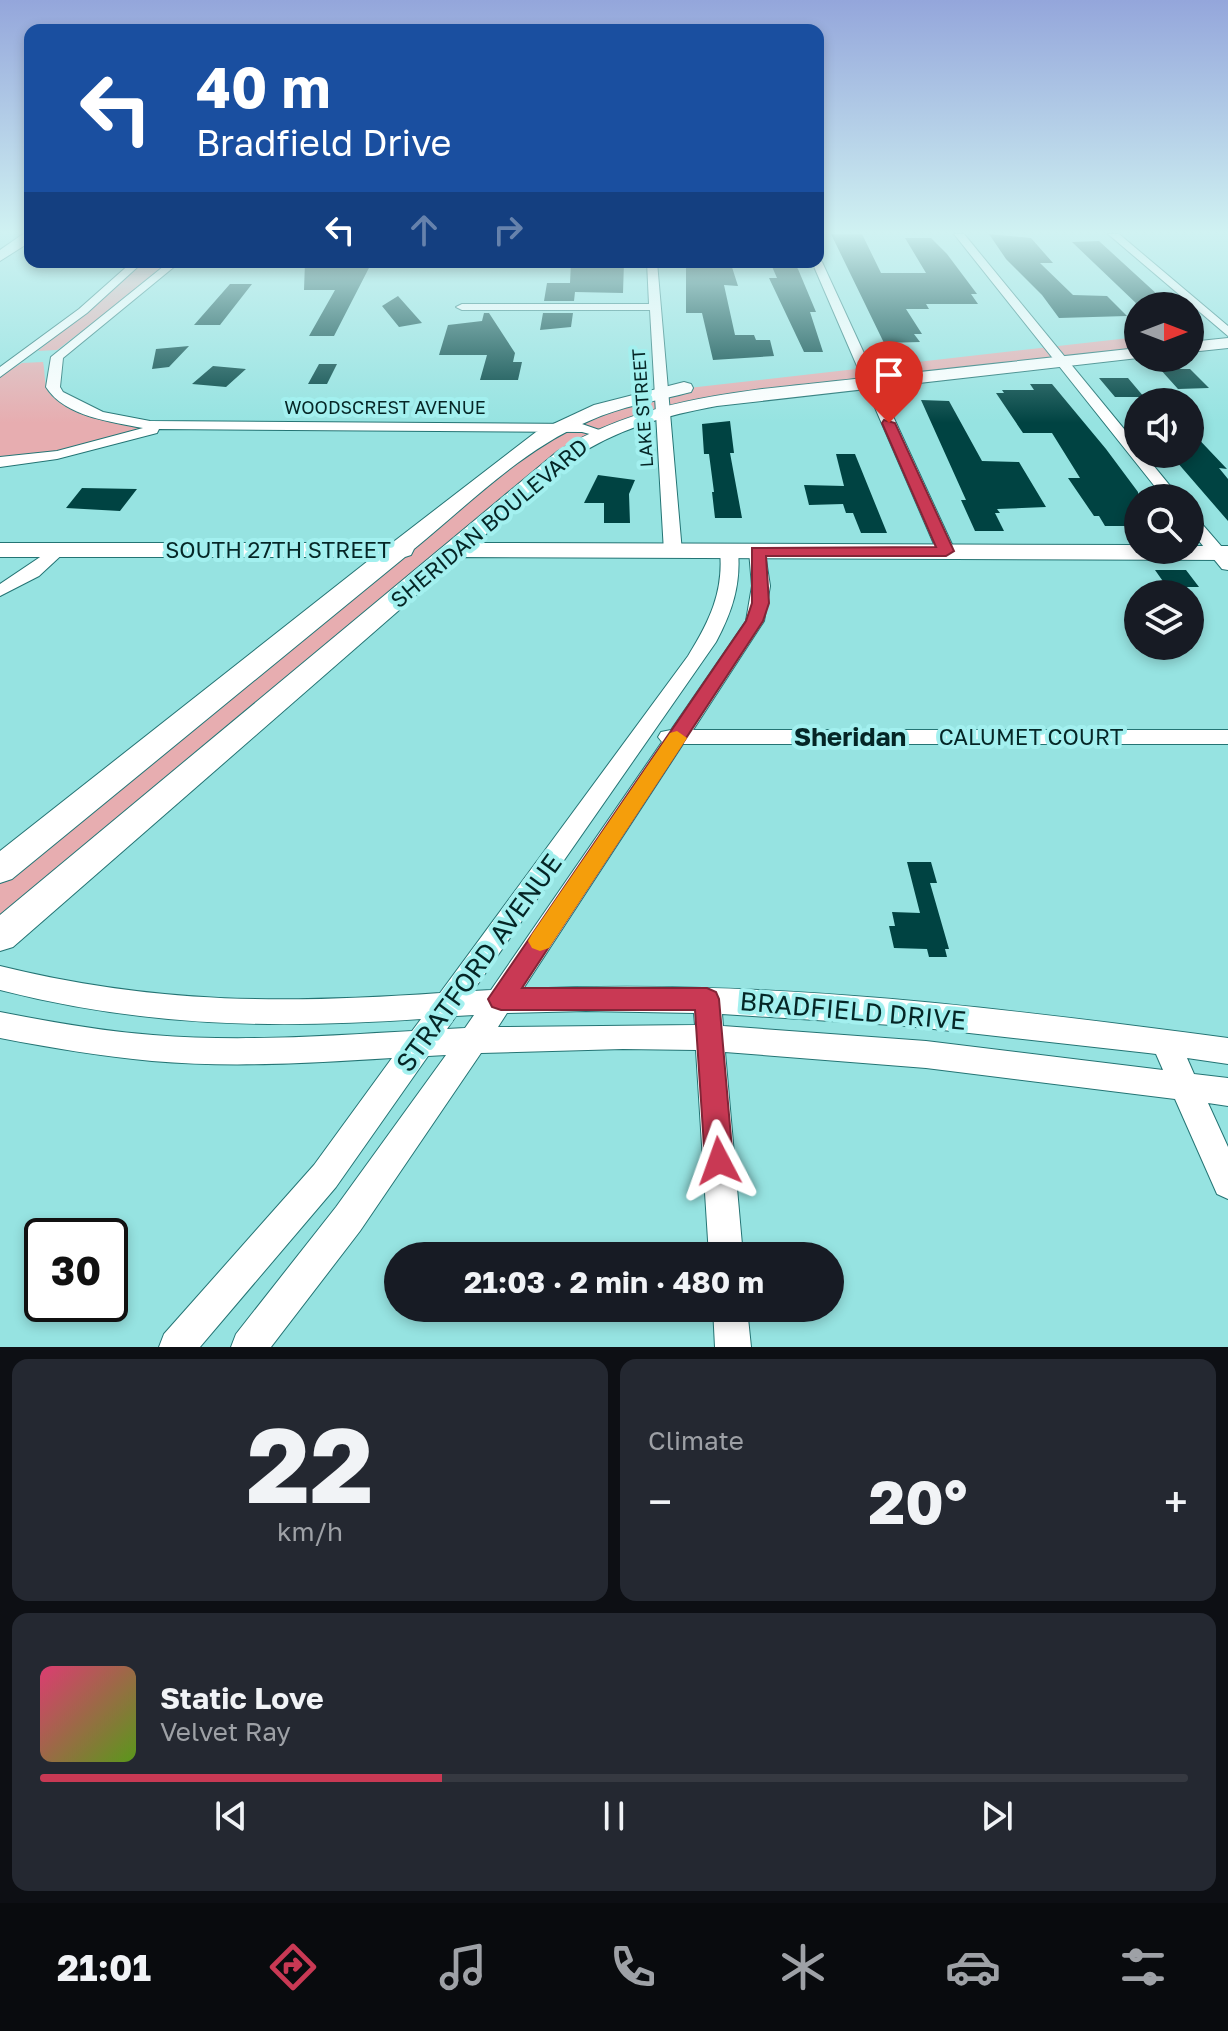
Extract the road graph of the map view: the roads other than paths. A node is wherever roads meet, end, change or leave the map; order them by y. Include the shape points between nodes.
1 (99, 297) edge
2 (132, 297) edge
3 (654, 297) edge
4 (832, 297) edge
5 (1010, 297) edge
6 (1185, 297) edge
7 (462, 307) dead end
8 (655, 307) junction
9 (1204, 332) edge
10 (1227, 333) edge
11 (1124, 340) edge
12 (1204, 342) edge
13 (1124, 353) edge
14 (1057, 354) junction
15 (23, 357) junction
16 (57, 357) junction
17 (0, 373) edge
18 (867, 375) junction
19 (662, 401) junction
20 (169, 427) junction
21 (556, 428) junction
22 (601, 433) junction
23 (0, 462) edge
24 (1161, 484) edge
25 (1204, 535) edge
26 (0, 550) edge
27 (58, 550) junction
28 (397, 550) junction
29 (455, 550) junction
30 (729, 551) junction
31 (758, 551) junction
32 (946, 551) junction
33 (673, 552) junction
34 (1225, 557) edge
35 (0, 591) edge
36 (641, 735) junction
37 (677, 737) junction
38 (1228, 737) edge
39 (0, 870) edge
40 (0, 936) edge
41 (0, 978) edge
42 (501, 999) junction
43 (707, 999) junction
44 (451, 1002) junction
45 (0, 1025) edge
46 (710, 1038) junction
47 (473, 1039) junction
48 (1165, 1042) junction
49 (421, 1043) junction
50 (1228, 1051) edge
51 (1185, 1087) junction
52 (1228, 1092) edge
53 (1228, 1183) edge
54 (725, 1242) edge
55 (731, 1322) edge
56 (177, 1347) edge
57 (249, 1347) edge
58 (733, 1347) edge

1 - 15 street
2 - 16 street
3 - 8 street, LAKE STREET
4 - 18 street
5 - 14 street
6 - 10 street
7 - 8 street
8 - 19 street, LAKE STREET
9 - 10 main road
10 - 12 main road
11 - 14 main road, SHERIDAN BOULEVARD
13 - 14 main road, SHERIDAN BOULEVARD
14 - 18 main road, SHERIDAN BOULEVARD
14 - 24 street
15 - 16 street
15 - 17 street
16 - 20 street, WOODSCREST AVENUE via 53,387 69,403 115,419
18 - 19 main road, SHERIDAN BOULEVARD
18 - 32 street
19 - 21 main road, SHERIDAN BOULEVARD via 610,406
19 - 22 main road, SHERIDAN BOULEVARD
19 - 33 street, LAKE STREET
20 - 21 street, WOODSCREST AVENUE
20 - 23 street, WOODSCREST AVENUE via 57,455
21 - 22 street, WOODSCREST AVENUE
21 - 28 main road, SHERIDAN BOULEVARD
22 - 29 main road, SHERIDAN BOULEVARD via 565,455
25 - 34 street
26 - 27 main road, SOUTH 27TH STREET
27 - 28 main road, SOUTH 27TH STREET
27 - 35 street
28 - 29 main road, SOUTH 27TH STREET
28 - 39 main road, SHERIDAN BOULEVARD
29 - 33 main road, SOUTH 27TH STREET
29 - 40 main road, SHERIDAN BOULEVARD
30 - 31 main road, SOUTH 27TH STREET
30 - 33 main road, SOUTH 27TH STREET
30 - 36 street, STRATFORD AVENUE via 732,569 721,617
31 - 32 main road, SOUTH 27TH STREET
31 - 37 street, STRATFORD AVENUE via 761,592 755,621
32 - 34 main road, SOUTH 27TH STREET
36 - 37 street, CALUMET COURT
36 - 44 street, STRATFORD AVENUE
37 - 38 street, CALUMET COURT
37 - 42 street, STRATFORD AVENUE
41 - 44 street, BRADFIELD DRIVE via 103,1001 234,1013
42 - 43 street, BRADFIELD DRIVE
42 - 44 street, BRADFIELD DRIVE
42 - 47 street, STRATFORD AVENUE
43 - 46 street
43 - 48 street, BRADFIELD DRIVE
44 - 49 street, STRATFORD AVENUE
45 - 49 street, BRADFIELD DRIVE via 80,1041 195,1052
46 - 47 street, BRADFIELD DRIVE
46 - 51 street, BRADFIELD DRIVE via 849,1047
46 - 54 street
47 - 49 street, BRADFIELD DRIVE
47 - 57 street, STRATFORD AVENUE via 348,1219
48 - 50 street, BRADFIELD DRIVE
48 - 51 street
49 - 56 street, STRATFORD AVENUE via 325,1176
51 - 52 street, BRADFIELD DRIVE
51 - 53 street
55 - 58 street

